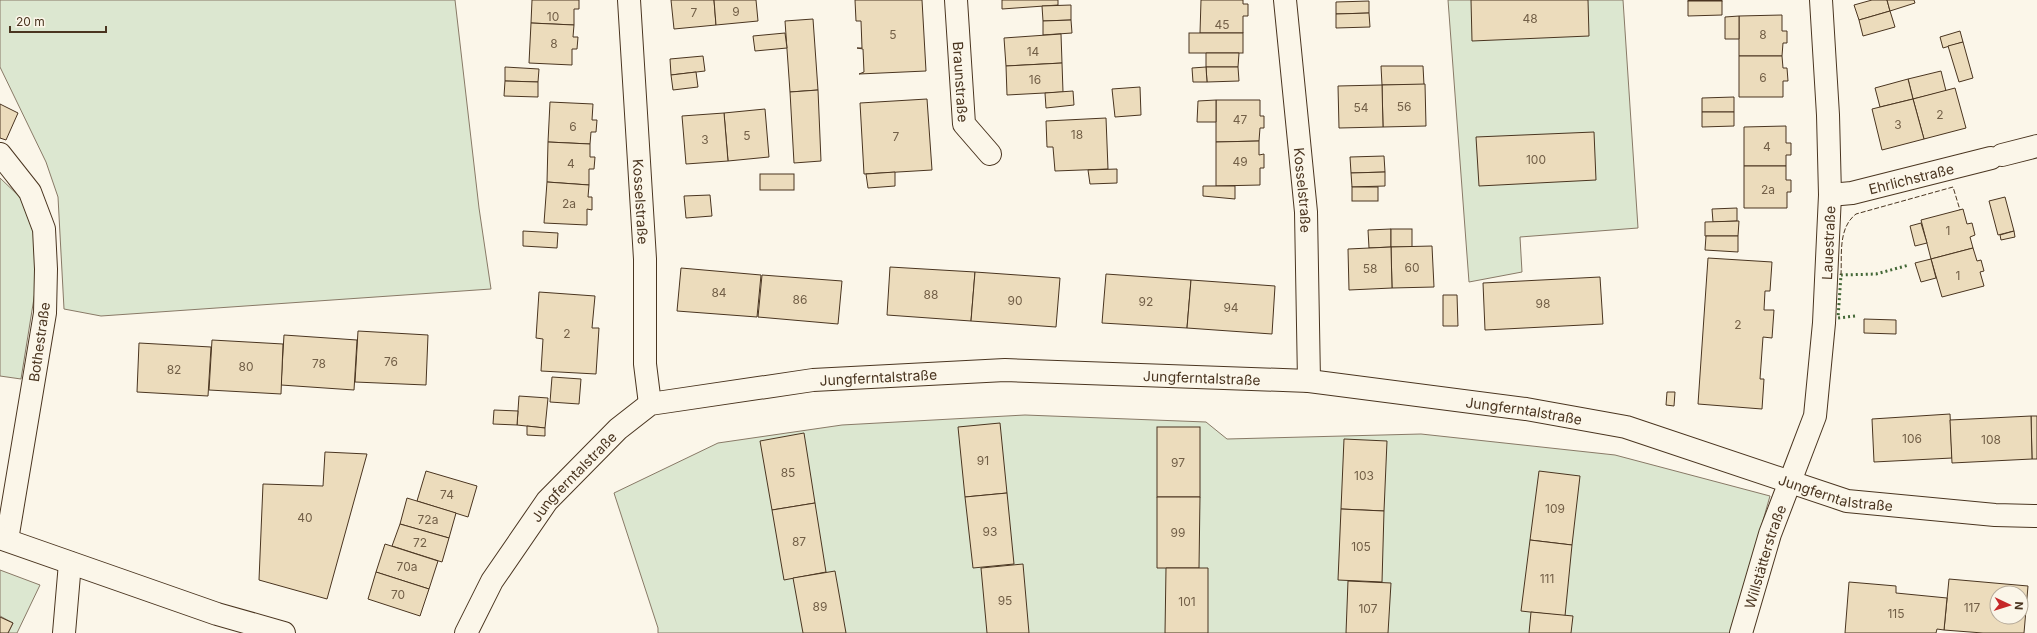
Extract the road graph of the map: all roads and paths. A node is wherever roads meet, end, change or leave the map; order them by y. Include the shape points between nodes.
1 (628, 0) edge
2 (956, 0) edge
3 (1285, 0) edge
4 (1821, 0) edge
5 (2037, 146) edge
6 (0, 154) edge
7 (990, 154) dead end
8 (1830, 195) junction
9 (1309, 381) junction
10 (650, 404) junction
11 (1790, 481) junction
12 (2037, 516) edge
13 (3, 539) edge
14 (70, 563) junction
15 (64, 633) edge
16 (284, 633) edge
17 (466, 633) edge
18 (1741, 633) edge

1 - 10 street, Kosselstraße via 645,259 645,364
2 - 7 street, Braunstraße via 964,124
3 - 9 street, Kosselstraße via 1306,212
4 - 8 street, Lauestraße
5 - 8 street, Ehrlichstraße via 1852,194
6 - 13 street, Bothestraße via 30,192 44,229 46,269 45,313
8 - 11 street, Lauestraße via 1824,323 1815,416
9 - 10 street, Jungferntalstraße via 1005,370 812,380
9 - 11 street, Jungferntalstraße via 1410,393 1604,422
10 - 17 street, Jungferntalstraße via 618,429 547,502 492,581
11 - 12 street, Jungferntalstraße via 1847,501 1995,515
11 - 18 street, Willstätterstraße via 1770,534
13 - 14 street, Bothestraße
14 - 15 street
14 - 16 street, Bothestraße via 217,614

